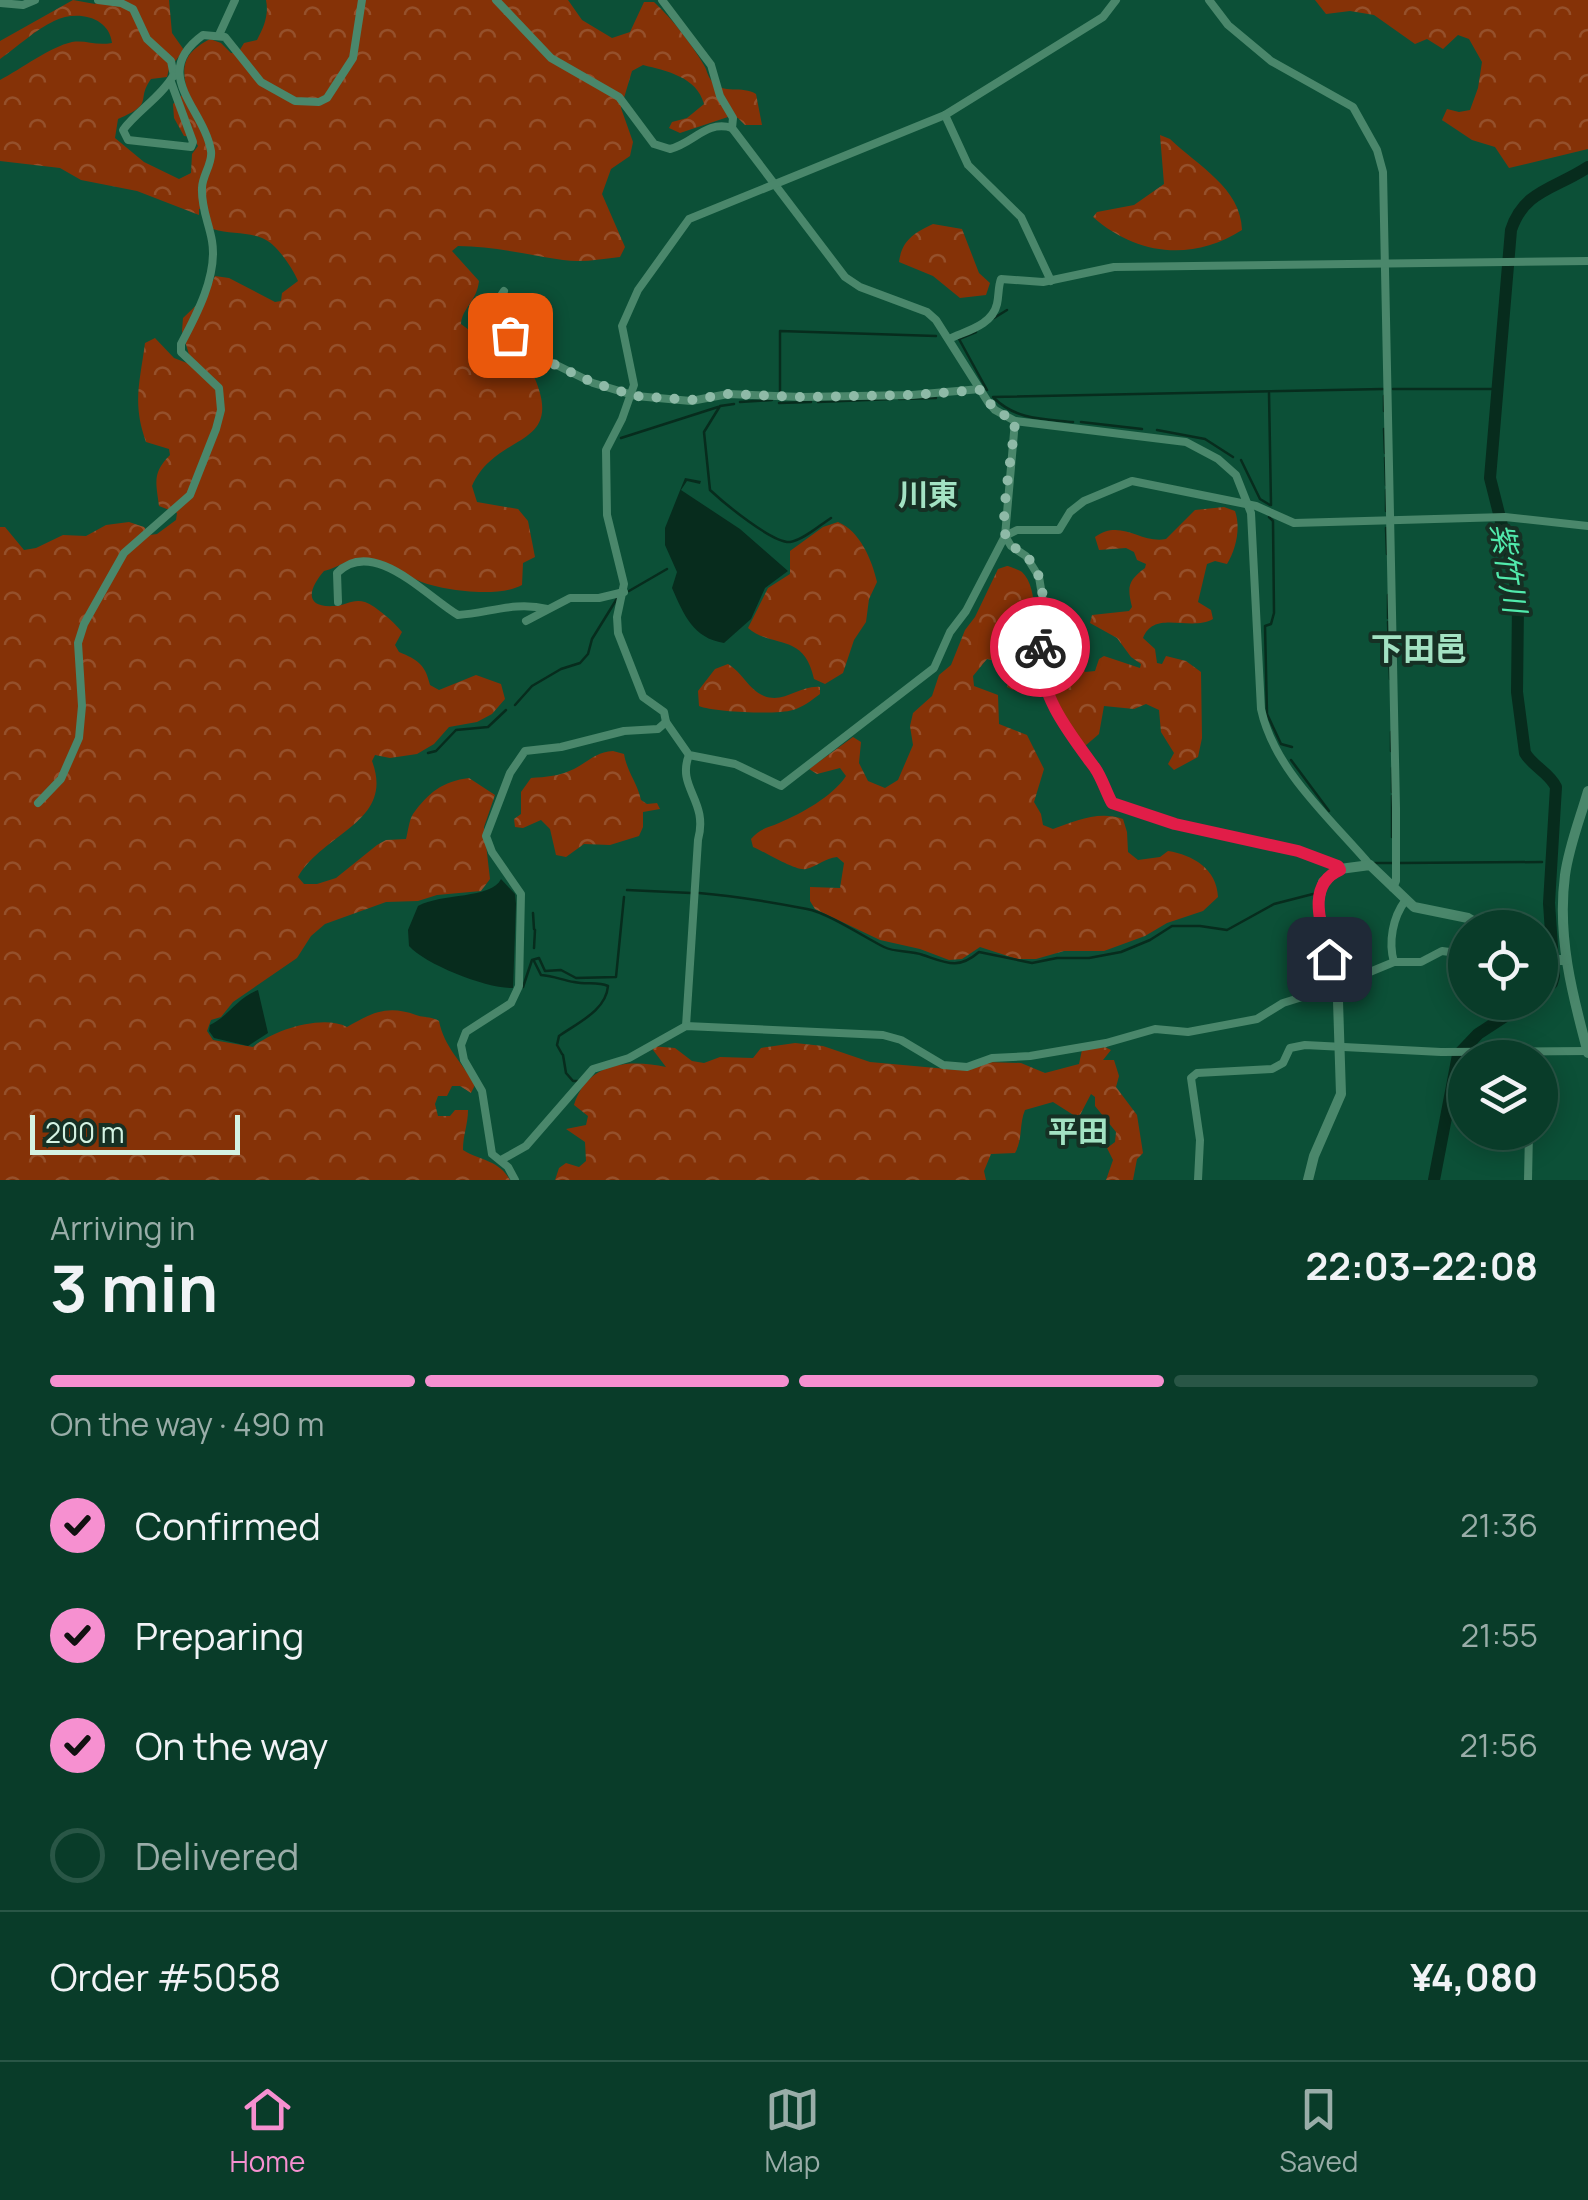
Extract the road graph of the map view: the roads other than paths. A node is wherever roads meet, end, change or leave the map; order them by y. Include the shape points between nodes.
1 (35, 0) edge
2 (98, 0) edge
3 (235, 0) edge
4 (362, 0) edge
5 (496, 0) edge
6 (662, 0) edge
7 (1116, 0) edge
8 (1209, 0) edge
9 (0, 3) edge
10 (219, 34) junction
11 (175, 78) junction
12 (945, 114) junction
13 (732, 128) junction
14 (776, 185) junction
15 (1588, 261) edge
16 (1385, 262) junction
17 (1051, 280) junction
18 (504, 291) dead end
19 (949, 339) junction
20 (980, 390) junction
21 (631, 395) junction
22 (1015, 421) junction
23 (1250, 505) junction
24 (1390, 521) junction
25 (1588, 526) edge
26 (1006, 536) junction
27 (624, 592) junction
28 (338, 602) dead end
29 (547, 609) junction
30 (526, 621) dead end
31 (666, 722) junction
32 (689, 754) junction
33 (1588, 791) edge
34 (38, 803) dead end
35 (1586, 804) edge
36 (1370, 864) junction
37 (1340, 870) junction
38 (1393, 888) junction
39 (1405, 900) junction
40 (1448, 914) edge
41 (1558, 918) edge
42 (1448, 952) edge
43 (1394, 962) junction
44 (1558, 978) edge
45 (1335, 986) junction
46 (686, 1026) junction
47 (1340, 1048) junction
48 (1448, 1052) edge
49 (1588, 1052) edge
50 (1558, 1054) edge
51 (1529, 1150) edge
52 (501, 1160) junction
53 (515, 1180) edge
54 (1198, 1180) edge
55 (1308, 1180) edge
56 (1528, 1180) edge

1 - 9 street
2 - 11 street via 134,9 143,34 171,61
3 - 10 street
4 - 10 street via 354,58 319,102 295,100 260,82
5 - 13 street via 560,66 619,97 654,144 678,147 707,128
6 - 13 street via 711,66 734,118
7 - 12 street via 1103,17
8 - 16 street via 1271,61 1345,100 1360,116 1383,172
10 - 11 street via 195,41
11 - 11 street via 191,147 128,140 126,125
11 - 34 street via 212,151 201,192 213,243 204,292 181,352 218,388 221,410 190,495 124,553 84,624 78,643 79,738 60,778
12 - 14 street
12 - 17 street via 968,166 1020,217
13 - 14 street
14 - 19 street via 846,277 927,312
14 - 21 street via 689,219 638,290 622,326 634,378
15 - 16 street
16 - 17 street via 1114,267
16 - 24 street
17 - 19 street via 1001,279 990,316
18 - 21 street via 496,316 526,350
19 - 20 street
20 - 21 street via 691,400
20 - 22 street via 995,410
21 - 27 street via 604,457 608,528
22 - 23 street via 1195,446 1226,464
22 - 26 street
23 - 24 street via 1294,523
23 - 26 street via 1132,481 1084,501 1059,530
23 - 36 street via 1266,733
24 - 25 street via 1500,518
24 - 38 street
26 - 32 street via 934,668 780,786 735,764
26 - 37 street via 1039,577 1045,688 1112,803 1298,851
27 - 29 street via 570,598
27 - 31 street via 618,633 643,697 664,712
28 - 29 street via 337,573 368,561 429,592 453,616 530,605
29 - 30 street
31 - 32 street
31 - 52 street via 658,729 525,750 492,817 487,843 520,894 519,986 511,1003 466,1032 461,1045 484,1097 490,1148
32 - 46 street via 686,779 702,828
33 - 35 main road
35 - 41 main road
36 - 37 main road
36 - 38 main road
37 - 45 main road via 1328,876 1318,896
38 - 39 main road
39 - 40 main road
39 - 43 street via 1390,942
42 - 43 street via 1421,962
43 - 45 street
44 - 49 main road
45 - 46 street via 1257,1019 1188,1032 1155,1028 967,1067 943,1065 884,1035
45 - 47 main road
46 - 52 street via 593,1070 526,1146
47 - 48 street
47 - 54 street via 1296,1046 1272,1069 1192,1075
47 - 55 main road via 1341,1094
49 - 50 street
51 - 56 street
52 - 53 street

